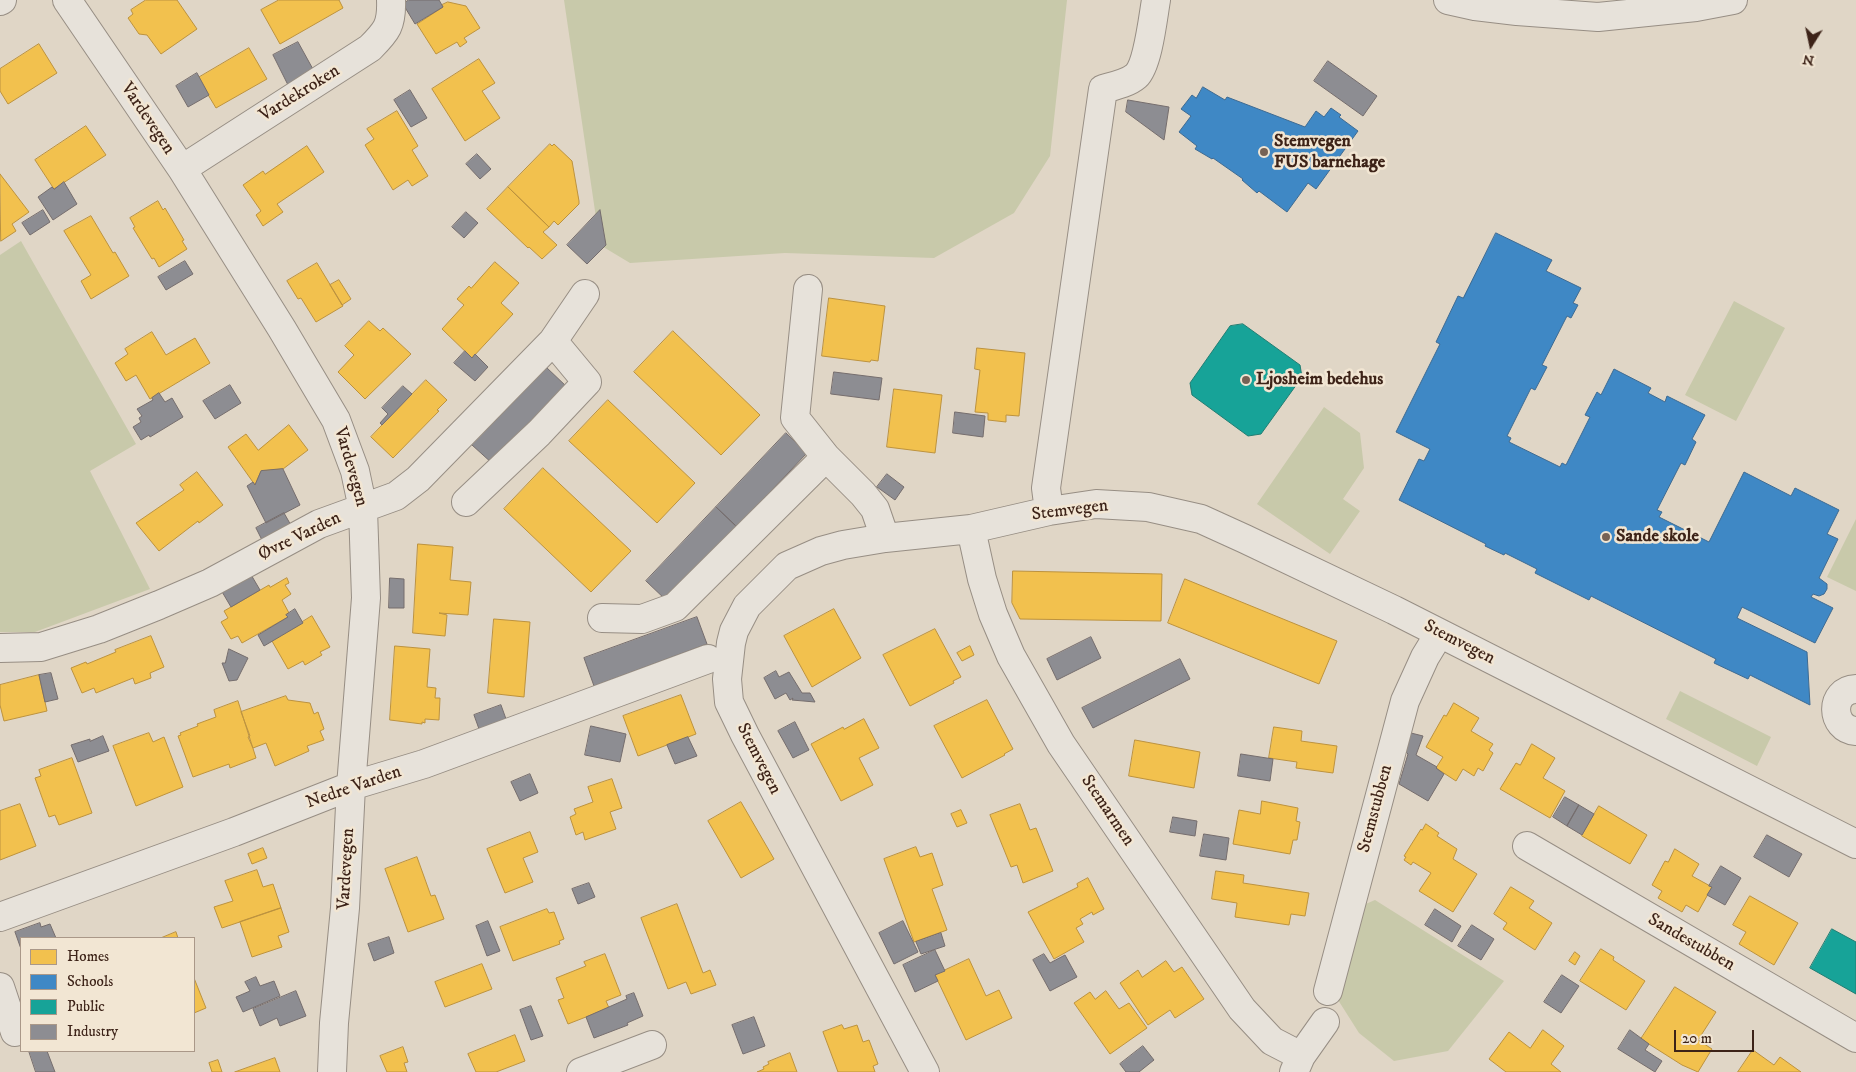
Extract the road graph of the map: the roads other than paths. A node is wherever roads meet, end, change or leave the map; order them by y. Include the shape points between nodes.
1 (67, 0) edge
2 (392, 0) edge
3 (1156, 0) edge
4 (1448, 0) edge
5 (1733, 0) edge
6 (1556, 7) edge
7 (182, 169) junction
8 (808, 289) dead end
9 (585, 294) dead end
10 (553, 341) junction
11 (826, 456) junction
12 (466, 502) dead end
13 (363, 509) junction
14 (1049, 511) junction
15 (971, 529) junction
16 (885, 538) junction
17 (602, 618) dead end
18 (1439, 634) junction
19 (0, 648) edge
20 (708, 659) dead end
21 (1856, 689) edge
22 (1855, 731) edge
23 (351, 786) junction
24 (1856, 844) edge
25 (1527, 846) dead end
26 (0, 917) edge
27 (0, 987) edge
28 (1328, 990) dead end
29 (1326, 1022) dead end
30 (14, 1032) dead end
31 (1856, 1038) edge
32 (652, 1045) dead end
33 (1298, 1064) edge
34 (332, 1072) edge
35 (581, 1072) edge
36 (924, 1072) edge

1 - 7 street, Vardevegen
2 - 7 street, Vardekroken via 385,34 370,48
3 - 14 street via 1146,58 1137,75 1103,89 1046,488
4 - 6 street via 1475,6
5 - 6 street via 1607,17
7 - 13 street, Vardevegen via 336,420 355,471
8 - 11 street via 795,418
9 - 10 street, Øvre Varden
10 - 12 street via 587,382
10 - 13 street, Øvre Varden via 418,479 396,496
11 - 16 street via 875,509
11 - 17 street via 675,607 642,619
13 - 19 street, Øvre Varden via 319,524 210,584 100,629 42,647
13 - 23 street, Vardevegen via 366,598
14 - 15 street, Stemvegen
14 - 18 street, Stemvegen via 1096,504 1148,507 1201,519
15 - 16 street, Stemvegen
15 - 33 street, Stemarmen via 993,614 1011,656 1061,744 1242,1009
16 - 36 street, Stemvegen via 821,551 787,566 778,574 739,619 731,643 727,679 729,702 744,735
18 - 24 street, Stemvegen
18 - 28 street, Stemstubben via 1405,701
20 - 23 street, Nedre Varden via 476,745
21 - 22 street via 1840,696 1835,711 1840,723
23 - 26 street, Nedre Varden
23 - 34 street, Vardevegen
25 - 31 street, Sandestubben
27 - 30 street
29 - 33 street
32 - 35 street

